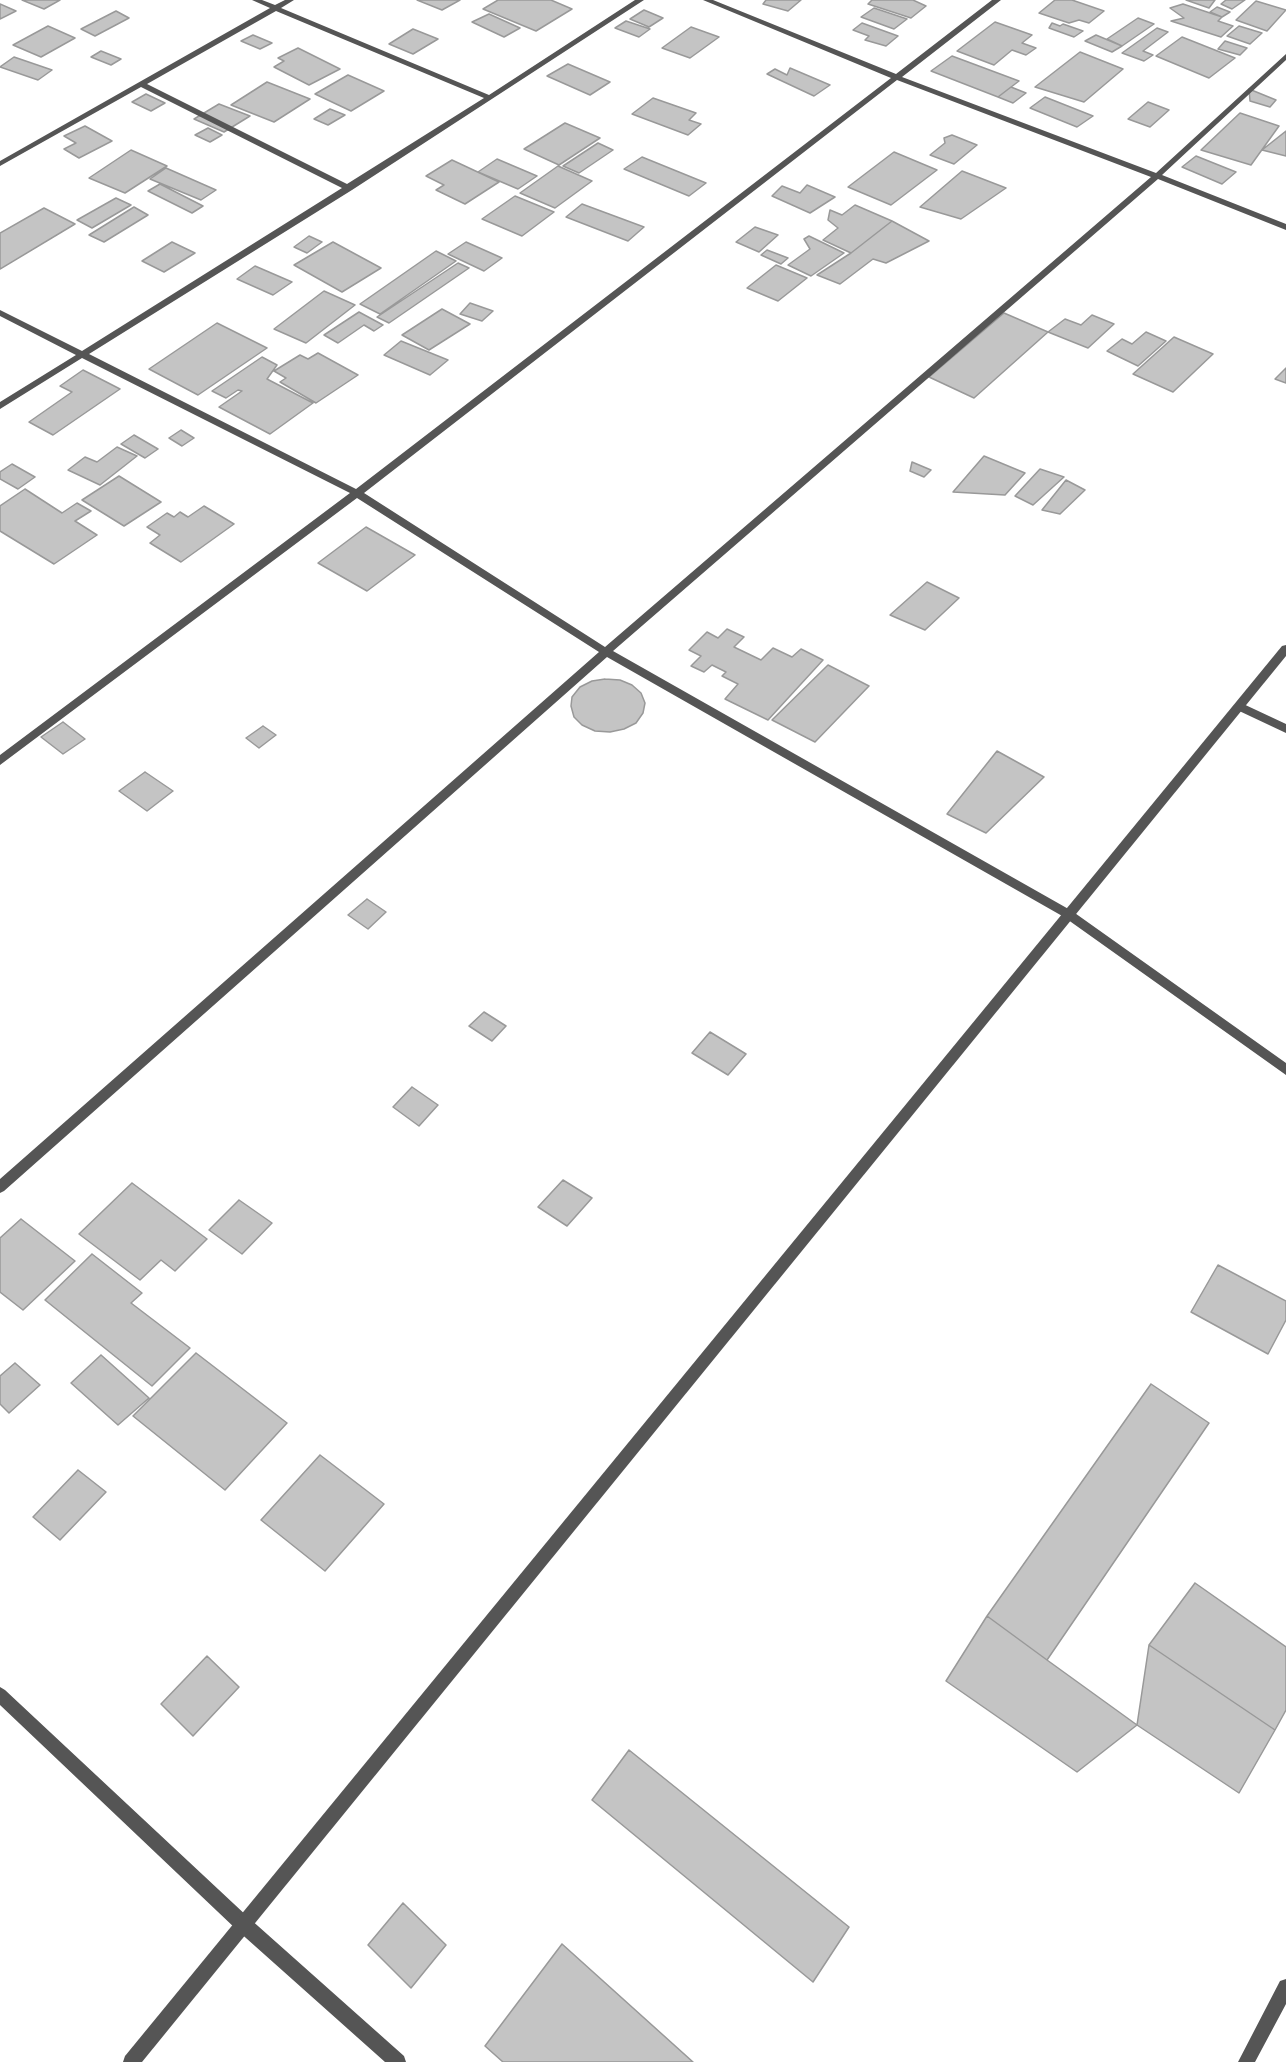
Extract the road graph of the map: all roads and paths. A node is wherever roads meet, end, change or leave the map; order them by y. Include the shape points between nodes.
1 (256, 0) edge
2 (290, 0) edge
3 (640, 0) edge
4 (707, 0) edge
5 (997, 0) edge
6 (275, 8) junction
7 (1286, 56) edge
8 (898, 78) junction
9 (141, 84) junction
10 (490, 98) junction
11 (0, 165) edge
12 (1157, 176) junction
13 (349, 188) junction
14 (1286, 227) edge
15 (0, 313) edge
16 (80, 355) junction
17 (0, 406) edge
18 (357, 493) junction
19 (1286, 649) edge
20 (606, 652) junction
21 (1239, 706) junction
22 (1286, 729) edge
23 (0, 761) edge
24 (1068, 914) junction
25 (1286, 1070) edge
26 (0, 1187) edge
27 (0, 1695) edge
28 (243, 1924) junction
29 (1286, 1987) edge
30 (131, 2062) edge
31 (398, 2062) edge
32 (1246, 2062) edge

1 - 6 street
2 - 6 street
3 - 10 street
4 - 8 street
5 - 8 street
6 - 9 street
6 - 10 street
7 - 12 street
8 - 12 street
8 - 18 street
9 - 11 street
9 - 13 street
10 - 13 street
12 - 14 street
12 - 20 street
13 - 16 street
15 - 16 street
16 - 17 street
16 - 18 street
18 - 20 street
18 - 23 street
19 - 21 street
20 - 24 street
20 - 26 street
21 - 22 street
21 - 24 street
24 - 25 street
24 - 28 street
27 - 28 street
28 - 30 street
28 - 31 street
29 - 32 street

